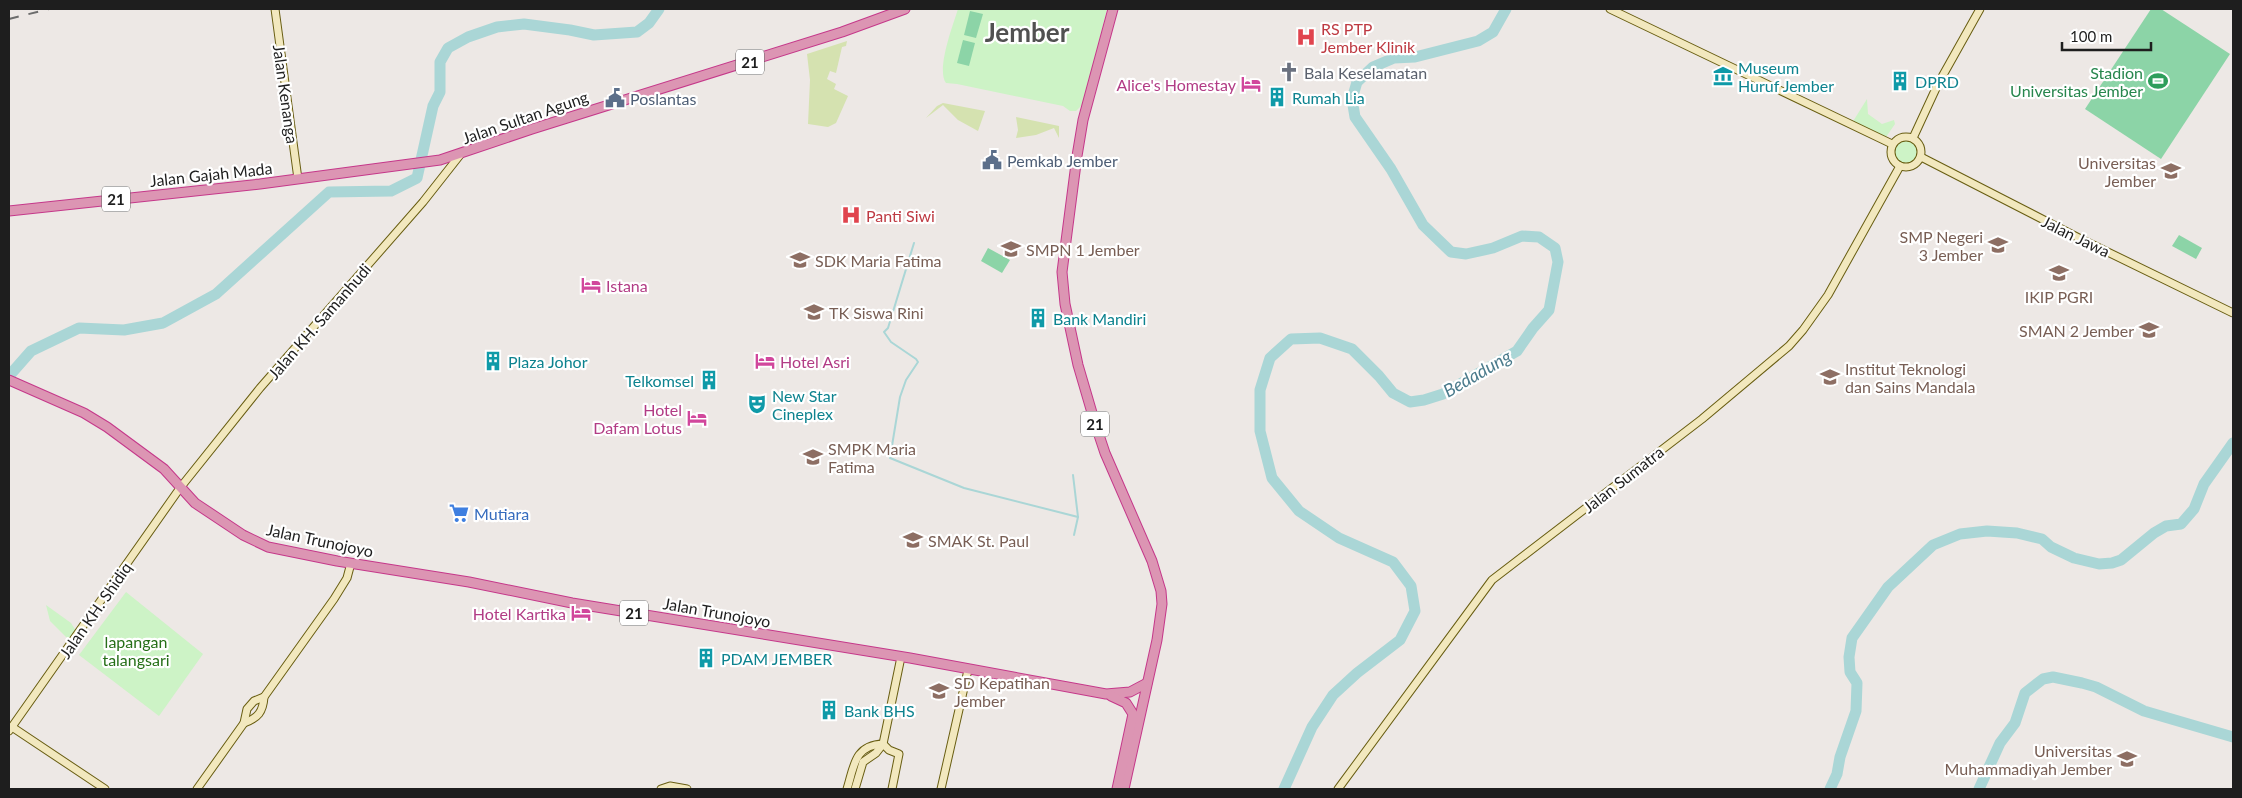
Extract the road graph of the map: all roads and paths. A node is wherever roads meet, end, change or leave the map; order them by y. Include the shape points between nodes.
1 (275, 9) edge
2 (905, 9) edge
3 (1610, 9) edge
4 (1980, 9) edge
5 (1113, 10) edge
6 (1913, 138) junction
7 (1892, 144) junction
8 (460, 155) junction
9 (1921, 157) junction
10 (417, 162) joint
11 (1900, 166) junction
12 (298, 179) junction
13 (9, 211) edge
14 (2233, 313) edge
15 (9, 380) edge
16 (180, 488) junction
17 (351, 563) junction
18 (901, 657) junction
19 (968, 670) junction
20 (1147, 683) junction
21 (1106, 694) junction
22 (264, 696) junction
23 (244, 723) junction
24 (10, 729) edge
25 (882, 744) junction
26 (105, 789) edge
27 (197, 789) edge
28 (661, 789) edge
29 (687, 789) edge
30 (847, 789) edge
31 (855, 789) edge
32 (892, 789) edge
33 (941, 789) edge
34 (1117, 789) edge
35 (1124, 789) edge
36 (1338, 789) edge

1 - 12 main road, Jalan Kenanga
2 - 8 highway, Jalan Sultan Agung / 21 via 834,35 532,129
3 - 7 main road
4 - 6 main road via 1938,84
5 - 20 highway, 21 via 1076,156 1065,235 1063,283 1078,366 1095,423 1161,591 1160,621
6 - 7 main road via 1902,137
6 - 9 main road via 1920,146
7 - 11 main road via 1892,156
8 - 10 highway, Jalan Sultan Agung / 21
8 - 16 main road, Jalan KH. Samanhudi via 423,202 260,388
9 - 11 main road via 1913,165
9 - 14 main road, Jalan Jawa
10 - 12 highway, Jalan Gajah Mada / 21
11 - 36 main road, Jalan Sumatra via 1834,285 1803,330 1702,419 1492,580
12 - 13 highway, Jalan Gajah Mada / 21
15 - 16 highway, 21 via 84,413 107,427 164,469
16 - 17 highway, Jalan Trunojoyo / 21 via 211,515 252,541 280,550
16 - 24 main road, Jalan KH. Shidiq
17 - 18 highway, Jalan Trunojoyo / 21 via 468,582 572,604
17 - 22 main road via 347,578 334,599
18 - 19 highway, Jalan Trunojoyo / 21
18 - 25 main road
19 - 21 highway, Jalan Trunojoyo / 21
19 - 33 main road
20 - 21 highway, Jalan Trunojoyo / 21 via 1130,692
20 - 35 highway, 21
21 - 34 highway, 21 via 1126,703 1134,714
22 - 23 main road via 247,708
22 - 23 main road via 261,713
23 - 27 main road
24 - 26 main road
25 - 30 main road via 869,746 860,752
25 - 31 main road via 863,762
25 - 32 main road via 898,754
28 - 29 main road via 670,786

